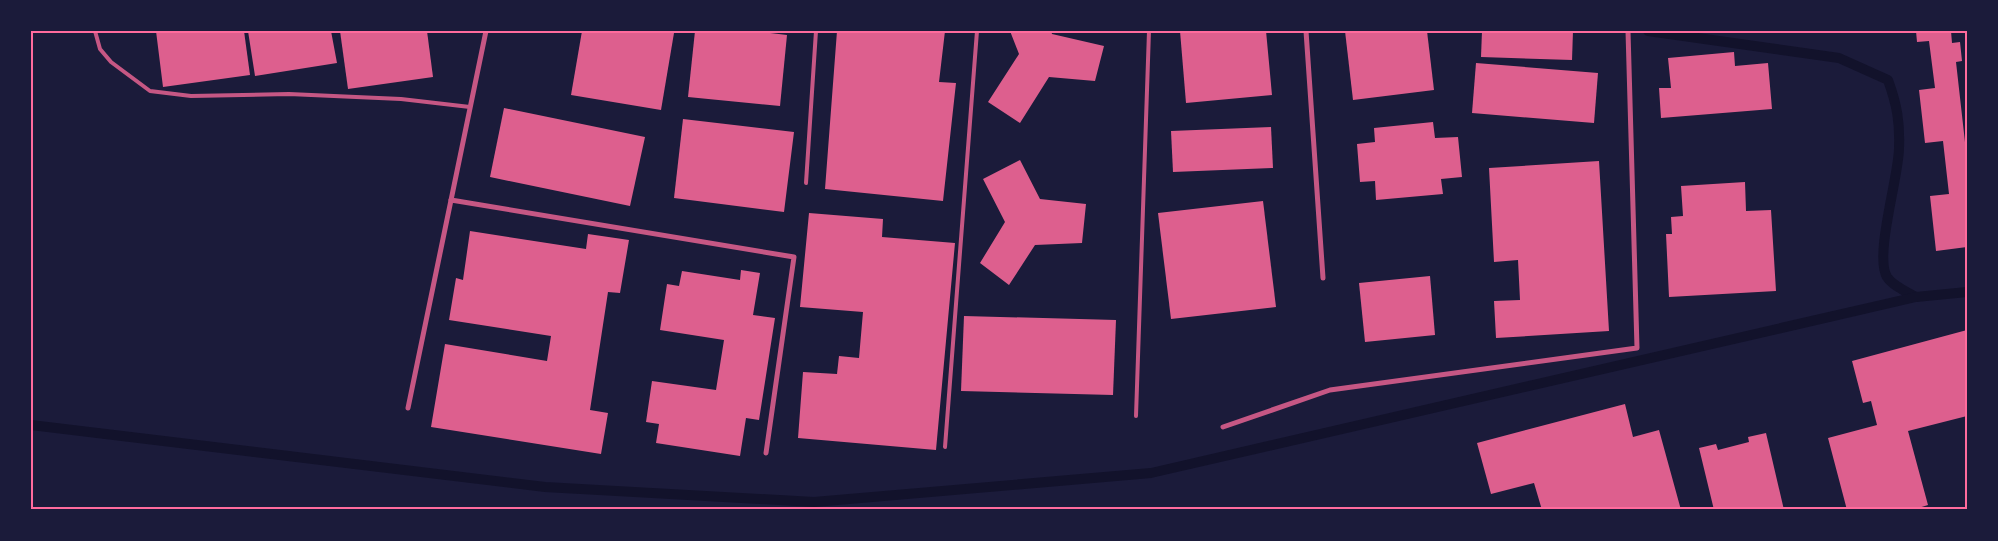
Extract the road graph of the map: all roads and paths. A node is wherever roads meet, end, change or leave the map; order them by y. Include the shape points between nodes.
1 (95, 31) edge
2 (486, 31) edge
3 (816, 31) edge
4 (977, 31) edge
5 (1149, 31) edge
6 (1306, 31) edge
7 (1628, 31) edge
8 (470, 107) junction
9 (806, 183) dead end
10 (451, 200) junction
11 (1323, 278) dead end
12 (408, 408) dead end
13 (1136, 416) dead end
14 (1223, 426) dead end
15 (945, 447) dead end
16 (766, 453) dead end

1 - 8 lane via 100,49 111,62 150,91 191,96 288,94 356,97
2 - 8 street
3 - 9 lane
4 - 15 lane
5 - 13 lane
6 - 11 street
7 - 14 street via 1637,348 1330,390
8 - 10 street
10 - 12 street
10 - 16 street via 794,257

